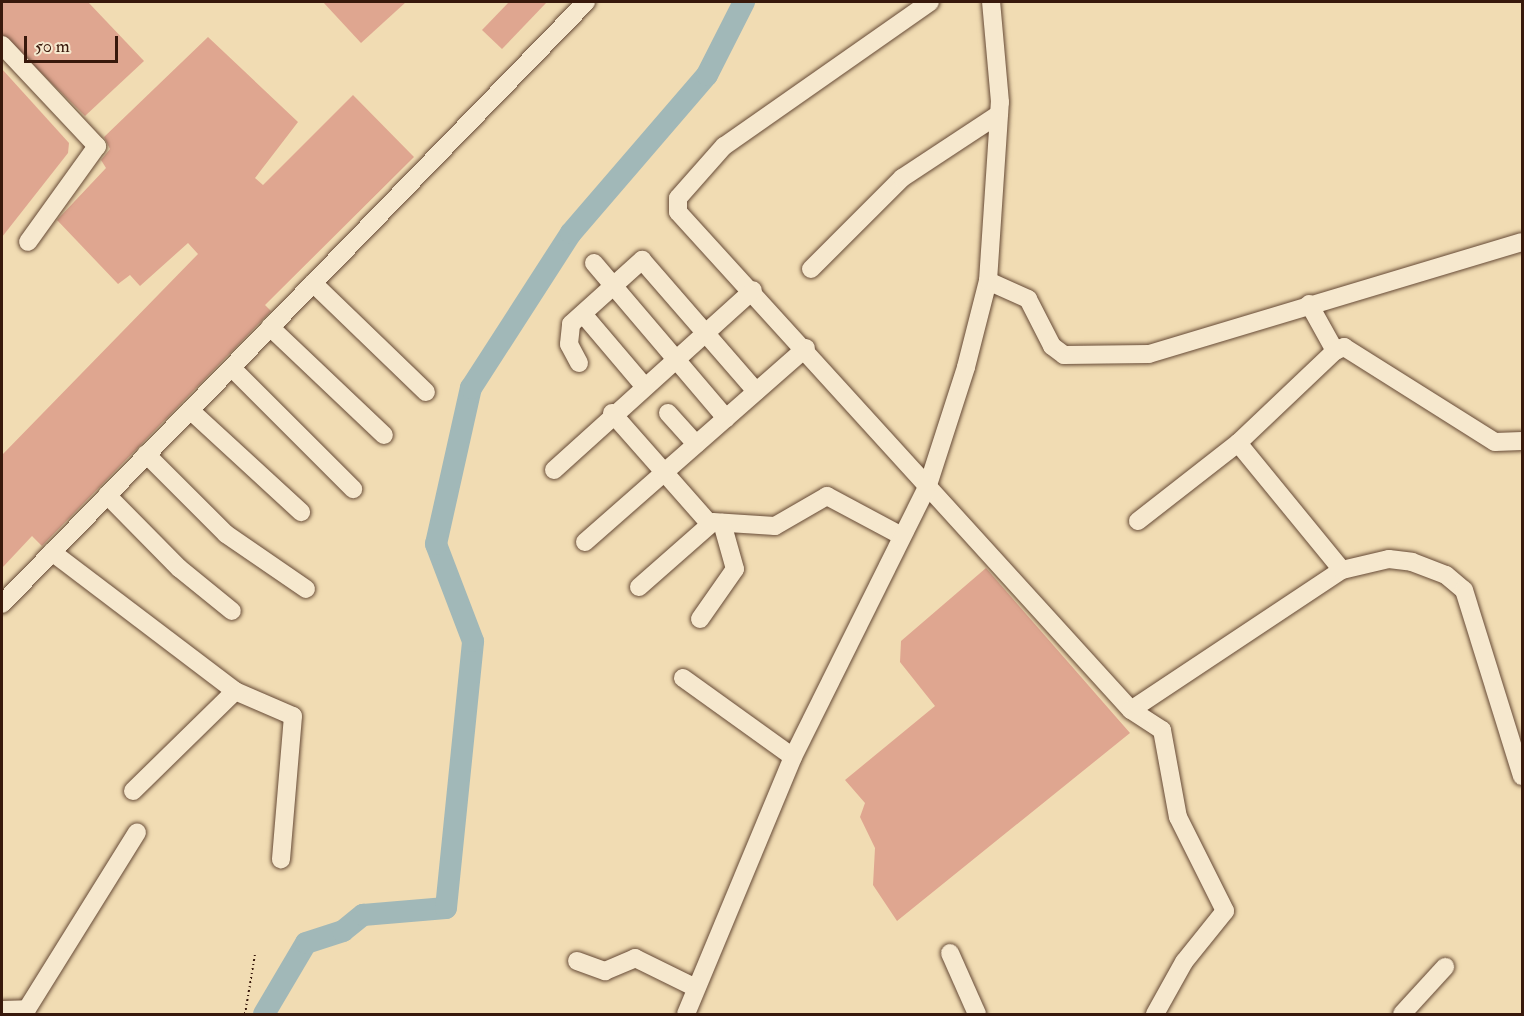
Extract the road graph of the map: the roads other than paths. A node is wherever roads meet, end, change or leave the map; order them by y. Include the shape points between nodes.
1 (586, 2) edge
2 (930, 2) edge
3 (991, 2) edge
4 (2, 45) edge
5 (999, 114) junction
6 (28, 242) dead end
7 (1522, 242) edge
8 (594, 263) dead end
9 (810, 269) dead end
10 (988, 281) junction
11 (313, 283) junction
12 (614, 287) junction
13 (753, 290) junction
14 (1309, 304) junction
15 (583, 314) junction
16 (270, 327) junction
17 (705, 332) junction
18 (806, 348) junction
19 (1335, 351) junction
20 (675, 358) junction
21 (579, 363) dead end
22 (233, 369) junction
23 (644, 386) junction
24 (756, 391) junction
25 (426, 392) dead end
26 (190, 410) junction
27 (612, 413) junction
28 (668, 413) dead end
29 (726, 418) junction
30 (384, 435) dead end
31 (1522, 441) edge
32 (1238, 442) junction
33 (696, 444) junction
34 (147, 454) junction
35 (554, 470) dead end
36 (665, 471) junction
37 (928, 485) junction
38 (353, 489) dead end
39 (107, 495) junction
40 (301, 512) dead end
41 (1138, 521) dead end
42 (716, 524) junction
43 (900, 535) junction
44 (585, 542) dead end
45 (52, 552) junction
46 (1342, 570) junction
47 (639, 587) dead end
48 (306, 589) dead end
49 (2, 604) edge
50 (232, 611) dead end
51 (700, 619) dead end
52 (683, 678) dead end
53 (235, 691) junction
54 (1131, 710) junction
55 (793, 757) junction
56 (1522, 776) edge
57 (133, 790) dead end
58 (137, 832) dead end
59 (281, 859) dead end
60 (950, 953) dead end
61 (578, 960) dead end
62 (1444, 967) dead end
63 (696, 988) junction
64 (2, 1010) edge
65 (686, 1014) edge
66 (977, 1014) edge
67 (1155, 1014) edge
68 (1402, 1014) edge

1 - 11 street
2 - 13 street via 724,146 678,198 678,212
3 - 5 street
4 - 6 street via 97,146
5 - 9 street via 902,178
5 - 10 street
7 - 14 street
8 - 12 street
10 - 14 street via 1028,299 1052,346 1074,357 1149,354
10 - 37 street
11 - 16 street
11 - 25 street
12 - 15 street
12 - 17 street via 642,260
12 - 20 street
13 - 17 street
13 - 18 street
14 - 19 street
15 - 21 street via 568,333
15 - 23 street
16 - 22 street
16 - 30 street
17 - 20 street
17 - 24 street
18 - 24 street
18 - 37 street
19 - 31 street via 1344,347 1495,442
19 - 32 street
20 - 23 street
20 - 29 street
22 - 26 street
22 - 38 street
23 - 27 street
24 - 29 street
26 - 34 street
26 - 40 street
27 - 35 street
27 - 36 street
28 - 33 street
29 - 33 street
32 - 41 street
32 - 46 street
33 - 36 street
34 - 39 street
34 - 48 street via 226,534
36 - 42 street
36 - 44 street
37 - 43 street
37 - 54 street
39 - 45 street
39 - 50 street via 179,568
42 - 43 street via 775,526 827,496
42 - 47 street
42 - 51 street via 735,569
43 - 55 street
45 - 49 street
45 - 53 street
46 - 54 street
46 - 56 street via 1389,559 1413,562 1446,575 1464,590
52 - 55 street
53 - 57 street
53 - 59 street via 293,716
54 - 67 street via 1162,730 1178,817 1224,905 1223,919 1184,962
55 - 63 street
58 - 64 street via 27,1010
60 - 66 street
61 - 63 street via 605,971 635,958
62 - 68 street
63 - 65 street

